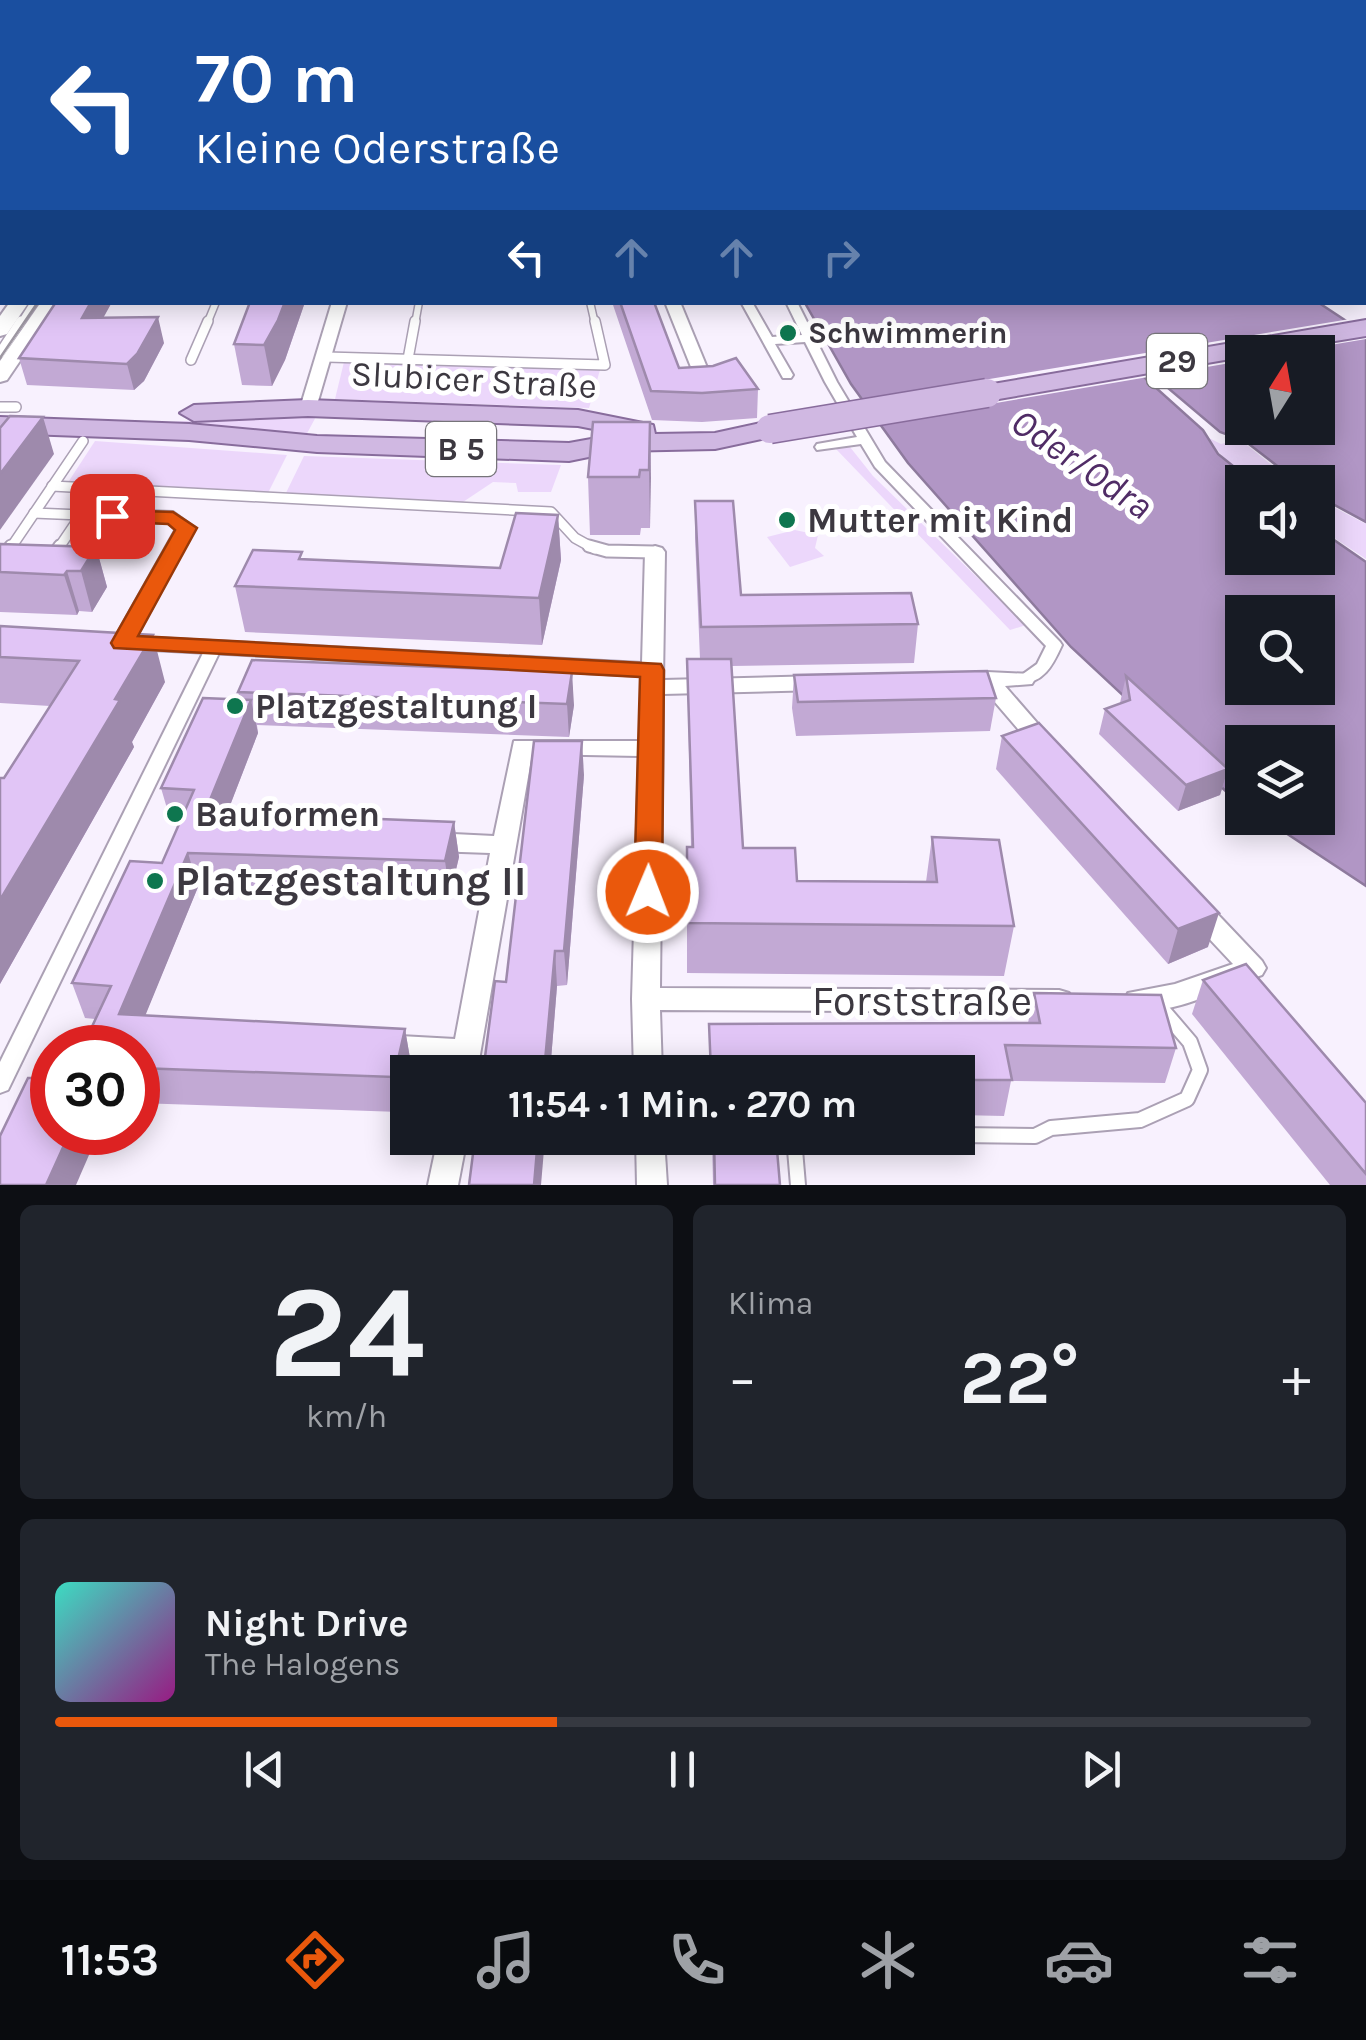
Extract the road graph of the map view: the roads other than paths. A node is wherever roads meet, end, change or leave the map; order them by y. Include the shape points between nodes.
1 (18, 305) edge
2 (32, 305) edge
3 (49, 305) edge
4 (215, 305) edge
5 (339, 305) edge
6 (418, 305) edge
7 (591, 305) edge
8 (673, 305) edge
9 (748, 305) edge
10 (793, 305) edge
11 (1366, 328) edge
12 (0, 330) edge
13 (809, 338) junction
14 (768, 342) junction
15 (0, 353) edge
16 (326, 356) junction
17 (408, 359) junction
18 (191, 360) dead end
19 (787, 375) dead end
20 (0, 376) edge
21 (707, 387) edge
22 (987, 393) joint
23 (308, 408) junction
24 (4, 411) edge
25 (608, 436) junction
26 (865, 439) junction
27 (83, 441) dead end
28 (822, 447) dead end
29 (52, 486) junction
30 (34, 513) junction
31 (81, 515) junction
32 (655, 552) joint
33 (0, 566) edge
34 (15, 569) edge
35 (44, 570) edge
36 (214, 647) junction
37 (1024, 678) joint
38 (652, 679) junction
39 (988, 679) junction
40 (949, 680) edge
41 (834, 683) edge
42 (651, 750) junction
43 (1066, 769) edge
44 (406, 842) edge
45 (504, 844) junction
46 (1186, 897) edge
47 (1249, 969) junction
48 (1270, 999) edge
49 (646, 1000) junction
50 (1154, 1000) junction
51 (1079, 1001) edge
52 (1116, 1002) edge
53 (350, 1045) edge
54 (418, 1055) edge
55 (466, 1055) edge
56 (648, 1055) edge
57 (0, 1084) edge
58 (975, 1135) edge
59 (449, 1155) edge
60 (651, 1155) edge
61 (795, 1155) edge
62 (443, 1185) edge
63 (652, 1185) edge
64 (798, 1185) edge

1 - 12 street
2 - 15 lane
3 - 20 street
4 - 18 lane
5 - 16 street
6 - 17 lane
7 - 17 lane via 605,365
8 - 21 street
9 - 14 street
10 - 13 street
11 - 22 main road, 29
13 - 14 street
13 - 26 street
14 - 19 street
16 - 17 lane
16 - 23 street
22 - 25 main road, Slubicer Straße / B 5, bridge via 702,442
23 - 24 main road, Slubicer Straße / B 5 via 231,414
23 - 25 main road, Slubicer Straße / B 5 via 578,418
24 - 25 main road, Slubicer Straße / B 5 via 336,445 569,452
26 - 28 street
26 - 37 street via 880,464 1054,645 1044,666
27 - 29 lane
29 - 30 lane
29 - 32 lane via 551,512 574,541 598,551
30 - 31 lane
30 - 33 lane
31 - 35 lane
31 - 36 street via 173,518 186,528 114,643
32 - 38 street
33 - 34 lane
36 - 38 street
36 - 57 street
37 - 39 street
38 - 41 street
38 - 42 street
39 - 40 street
39 - 43 street
42 - 45 street via 522,746
42 - 49 street
44 - 45 street
45 - 55 street
46 - 47 street
47 - 48 street
47 - 50 street
49 - 51 street, Forststraße
49 - 56 street
50 - 52 street
50 - 58 lane via 1190,1042 1200,1070 1187,1099 1140,1120 1051,1128 1036,1136
53 - 54 street
59 - 62 street
60 - 63 street
61 - 64 lane

